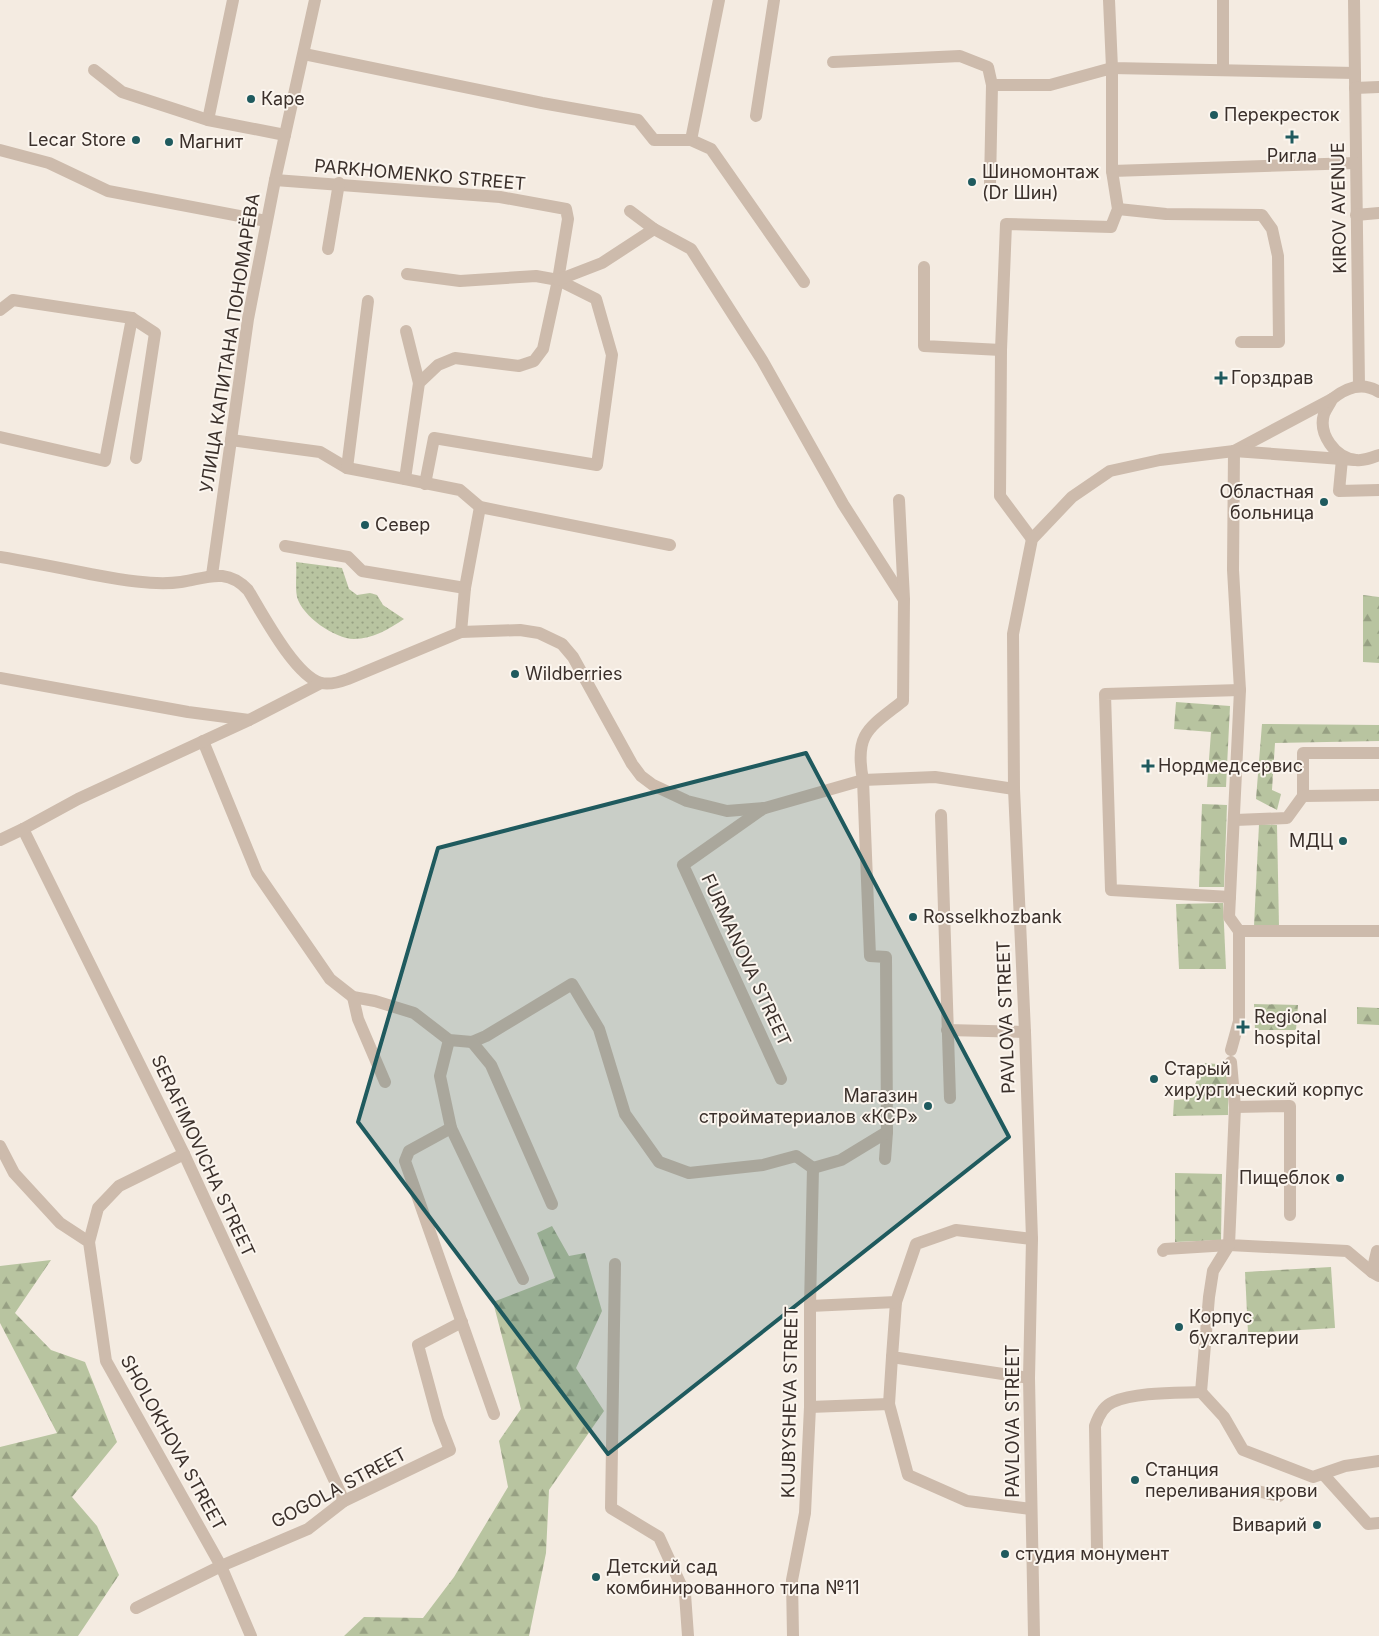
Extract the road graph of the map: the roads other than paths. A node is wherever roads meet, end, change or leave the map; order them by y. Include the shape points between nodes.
1 (233, 0) edge
2 (315, 0) edge
3 (719, 0) edge
4 (774, 0) edge
5 (1109, 0) edge
6 (1223, 0) edge
7 (1354, 0) edge
8 (304, 54) junction
9 (833, 62) dead end
10 (1112, 68) junction
11 (94, 70) dead end
12 (1223, 70) junction
13 (1355, 73) junction
14 (992, 85) junction
15 (1379, 87) edge
16 (1355, 88) junction
17 (756, 116) dead end
18 (208, 120) junction
19 (285, 135) junction
20 (691, 140) junction
21 (0, 150) edge
22 (1356, 163) junction
23 (1112, 171) junction
24 (275, 180) junction
25 (338, 183) junction
26 (990, 184) dead end
27 (1118, 209) junction
28 (630, 210) dead end
29 (1379, 213) edge
30 (1356, 215) junction
31 (266, 221) junction
32 (654, 229) junction
33 (328, 249) dead end
34 (924, 267) dead end
35 (407, 274) dead end
36 (558, 280) junction
37 (804, 282) dead end
38 (368, 301) dead end
39 (0, 310) edge
40 (132, 318) junction
41 (406, 331) dead end
42 (1241, 342) dead end
43 (1001, 350) junction
44 (419, 383) junction
45 (1359, 386) junction
46 (1379, 392) edge
47 (1332, 400) junction
48 (0, 437) edge
49 (231, 440) junction
50 (1234, 451) junction
51 (1379, 455) edge
52 (136, 458) dead end
53 (1342, 459) junction
54 (1355, 460) junction
55 (347, 468) junction
56 (404, 480) junction
57 (425, 484) junction
58 (1379, 490) edge
59 (900, 500) dead end
60 (480, 508) junction
61 (1032, 539) junction
62 (670, 545) dead end
63 (285, 546) dead end
64 (0, 557) edge
65 (212, 575) junction
66 (465, 588) junction
67 (904, 599) junction
68 (461, 632) junction
69 (307, 676) junction
70 (0, 678) edge
71 (321, 683) junction
72 (304, 690) junction
73 (1240, 690) junction
74 (249, 720) junction
75 (202, 741) junction
76 (1379, 753) edge
77 (863, 780) junction
78 (1014, 788) junction
79 (1379, 795) edge
80 (1303, 796) junction
81 (765, 808) junction
82 (941, 815) dead end
83 (1235, 820) junction
84 (23, 829) junction
85 (0, 840) edge
86 (1230, 897) junction
87 (1239, 931) junction
88 (1379, 931) edge
89 (353, 997) junction
90 (948, 1030) junction
91 (1025, 1032) junction
92 (449, 1040) junction
93 (472, 1042) junction
94 (781, 1079) dead end
95 (385, 1082) dead end
96 (950, 1098) dead end
97 (1235, 1107) junction
98 (451, 1128) junction
99 (887, 1132) junction
100 (0, 1146) edge
101 (184, 1154) junction
102 (885, 1159) dead end
103 (813, 1168) junction
104 (552, 1204) dead end
105 (1290, 1215) dead end
106 (1032, 1239) junction
107 (89, 1242) junction
108 (1229, 1245) junction
109 (1163, 1251) dead end
110 (1377, 1251) dead end
111 (615, 1264) dead end
112 (1375, 1274) edge
113 (523, 1279) dead end
114 (896, 1302) junction
115 (810, 1306) junction
116 (462, 1322) junction
117 (892, 1357) junction
118 (1029, 1378) junction
119 (1202, 1392) junction
120 (889, 1404) junction
121 (810, 1407) junction
122 (494, 1414) dead end
123 (1379, 1461) edge
124 (1323, 1474) junction
125 (1257, 1491) dead end
126 (1279, 1496) dead end
127 (344, 1501) junction
128 (1031, 1509) junction
129 (1379, 1523) edge
130 (1097, 1548) dead end
131 (220, 1566) junction
132 (136, 1608) dead end
133 (251, 1636) edge
134 (688, 1636) edge
135 (793, 1636) edge
136 (1034, 1636) edge

1 - 18 street
2 - 8 street, УЛИЦА КАПИТАНА ПОНОМАРЁВА
3 - 20 street
4 - 17 street
5 - 10 street
6 - 12 street
7 - 13 street, KIROV AVENUE
8 - 19 street, УЛИЦА КАПИТАНА ПОНОМАРЁВА
8 - 20 street via 638,120 654,140
9 - 14 street via 960,56 988,66
10 - 12 street
10 - 14 street via 1050,85
10 - 23 street
11 - 18 street via 122,92
12 - 13 street
13 - 16 street, KIROV AVENUE
14 - 26 street
15 - 16 street
16 - 22 street, KIROV AVENUE
18 - 19 street
19 - 24 street, УЛИЦА КАПИТАНА ПОНОМАРЁВА
20 - 37 street via 711,149
21 - 31 street via 49,164 108,191
22 - 23 street
22 - 30 street, KIROV AVENUE
23 - 27 street
24 - 25 street, PARKHOMENKO STREET
24 - 31 street, УЛИЦА КАПИТАНА ПОНОМАРЁВА
25 - 33 street
25 - 36 street, PARKHOMENKO STREET via 500,197 566,210 568,219
27 - 42 street via 1166,214 1262,215 1272,229 1278,256 1279,342
27 - 43 street via 1111,226 1006,224
28 - 32 street
29 - 30 street
30 - 45 street, KIROV AVENUE
31 - 49 street, УЛИЦА КАПИТАНА ПОНОМАРЁВА
32 - 36 street via 602,263
32 - 67 street via 691,249 762,360 844,504
34 - 43 street via 924,346
35 - 36 street via 460,281 536,276
36 - 44 street, PARKHOMENKO STREET via 543,349 534,361 519,366 455,358 438,365
36 - 57 street via 596,299 612,355 597,465 434,438
38 - 55 street
39 - 40 street via 13,300
40 - 48 street via 105,461
40 - 52 street via 155,333
41 - 44 street
43 - 61 street via 1000,496
44 - 56 street
45 - 46 street
45 - 47 street via 1344,390
47 - 50 street
47 - 54 street via 1324,414 1328,442 1339,454
49 - 55 street via 320,452
49 - 65 street, УЛИЦА КАПИТАНА ПОНОМАРЁВА
50 - 53 street
50 - 61 street via 1160,460 1110,471 1072,497
50 - 73 street via 1233,570
51 - 54 street via 1368,460
53 - 54 street
53 - 58 street via 1339,491
55 - 56 street
56 - 57 street
57 - 60 street via 460,490
59 - 67 street
60 - 62 street
60 - 66 street
61 - 78 street, PAVLOVA STREET via 1013,634
63 - 66 street via 348,557 362,571
64 - 65 street via 133,582 180,583
65 - 69 street via 230,577 248,590
66 - 68 street
67 - 77 street via 903,702 872,726 861,742 859,760
68 - 71 street via 348,680
68 - 81 street via 520,630 538,633 562,644 573,656 641,776 695,803 727,811
69 - 71 street
69 - 72 street
70 - 74 street
71 - 72 street
72 - 74 street
73 - 83 street
73 - 86 street via 1106,694 1111,890
74 - 75 street
75 - 84 street via 78,799
75 - 89 street via 257,873 330,979
76 - 80 street via 1303,753
77 - 78 street via 935,777
77 - 81 street
77 - 99 street via 870,956 886,957
78 - 91 street, PAVLOVA STREET
79 - 80 street
80 - 83 street via 1287,818
81 - 94 street, FURMANOVA STREET via 683,865
82 - 90 street
83 - 86 street
84 - 85 street
84 - 101 street, SERAFIMOVICHA STREET
86 - 87 street via 1229,917
87 - 88 street
87 - 97 street via 1239,1021 1231,1056
89 - 92 street via 414,1012
89 - 95 street via 358,1019
90 - 91 street
90 - 96 street
91 - 106 street, PAVLOVA STREET
92 - 93 street
92 - 98 street via 440,1076
93 - 103 street via 572,984 599,1029 625,1114 660,1162 689,1173 763,1165 796,1156
93 - 104 street via 491,1065
97 - 105 street via 1290,1106
97 - 108 street
98 - 113 street
98 - 116 street via 410,1151 405,1161
99 - 102 street
99 - 103 street via 841,1160
100 - 107 street via 14,1173 60,1223
101 - 107 street via 119,1186 98,1208
101 - 127 street, SERAFIMOVICHA STREET
103 - 115 street, KUJBYSHEVA STREET
106 - 114 street via 956,1230 916,1244
106 - 118 street, PAVLOVA STREET
107 - 131 street, SHOLOKHOVA STREET via 106,1361
108 - 109 street
108 - 112 street via 1347,1251
108 - 119 street via 1213,1271 1208,1297
110 - 112 street
111 - 134 street via 612,1508 659,1537 684,1594
114 - 115 street
114 - 117 street
115 - 121 street, KUJBYSHEVA STREET
116 - 122 street
116 - 127 street, GOGOLA STREET via 418,1345 450,1450
117 - 118 street
117 - 120 street
118 - 128 street, PAVLOVA STREET
119 - 124 street via 1224,1418 1243,1450 1313,1477
119 - 130 street via 1119,1400 1111,1402 1098,1415 1095,1426
120 - 121 street
120 - 128 street via 908,1475 967,1501
121 - 135 street, KUJBYSHEVA STREET via 804,1513 792,1580
123 - 124 street via 1345,1466
124 - 129 street via 1368,1524
125 - 126 street
127 - 131 street, GOGOLA STREET via 308,1529
128 - 136 street, PAVLOVA STREET
131 - 132 street, GOGOLA STREET
131 - 133 street, SHOLOKHOVA STREET

